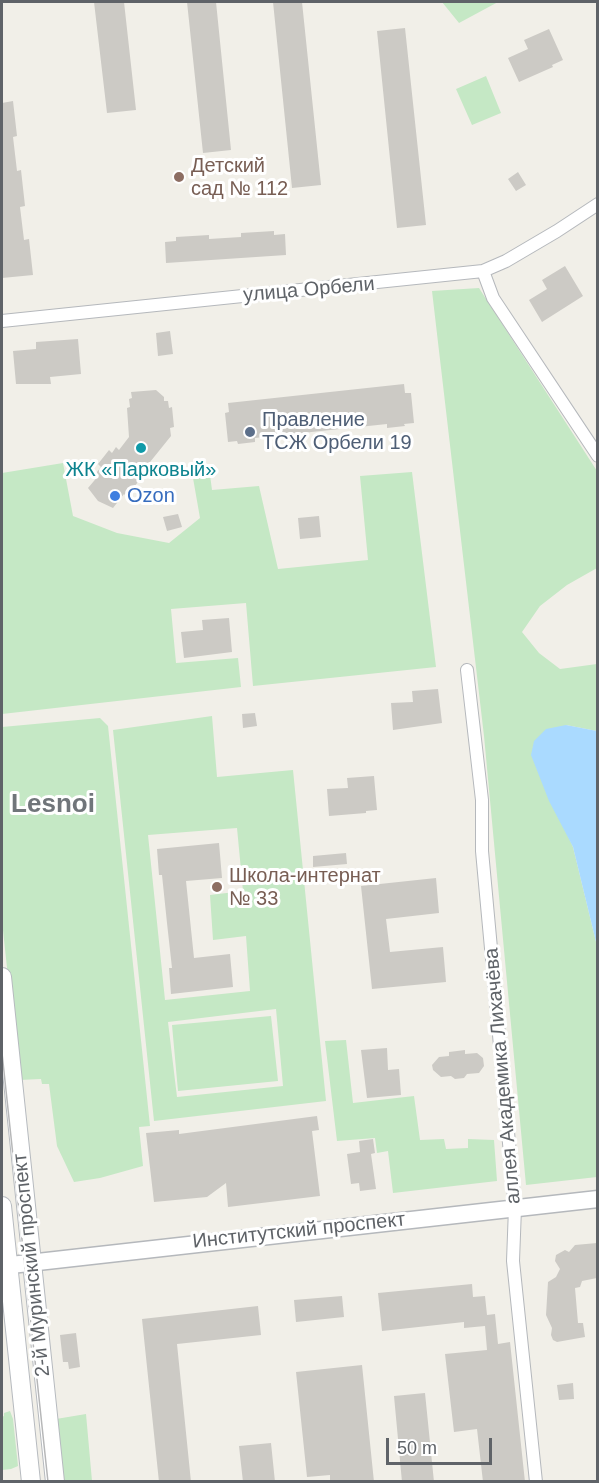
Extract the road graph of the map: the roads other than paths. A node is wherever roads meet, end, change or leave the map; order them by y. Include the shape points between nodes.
1 (597, 204) edge
2 (483, 271) junction
3 (2, 321) edge
4 (597, 456) edge
5 (466, 670) dead end
6 (2, 976) edge
7 (597, 1199) edge
8 (2, 1206) edge
9 (515, 1208) junction
10 (32, 1263) junction
11 (5, 1266) edge
12 (31, 1482) edge
13 (55, 1482) edge
14 (536, 1482) edge

1 - 2 street, улица Орбели via 506,261
2 - 3 street, улица Орбели
2 - 4 street via 494,298
5 - 9 street, аллея Академика Лихачёва via 482,800 482,851
6 - 10 main road, 2-й Муринский проспект
7 - 9 street, Институтский проспект
8 - 11 main road, 2-й Муринский проспект
9 - 10 street, Институтский проспект
9 - 14 street, аллея Академика Лихачёва via 513,1261
10 - 11 street, Институтский проспект
10 - 13 main road, 2-й Муринский проспект
11 - 12 main road, 2-й Муринский проспект

